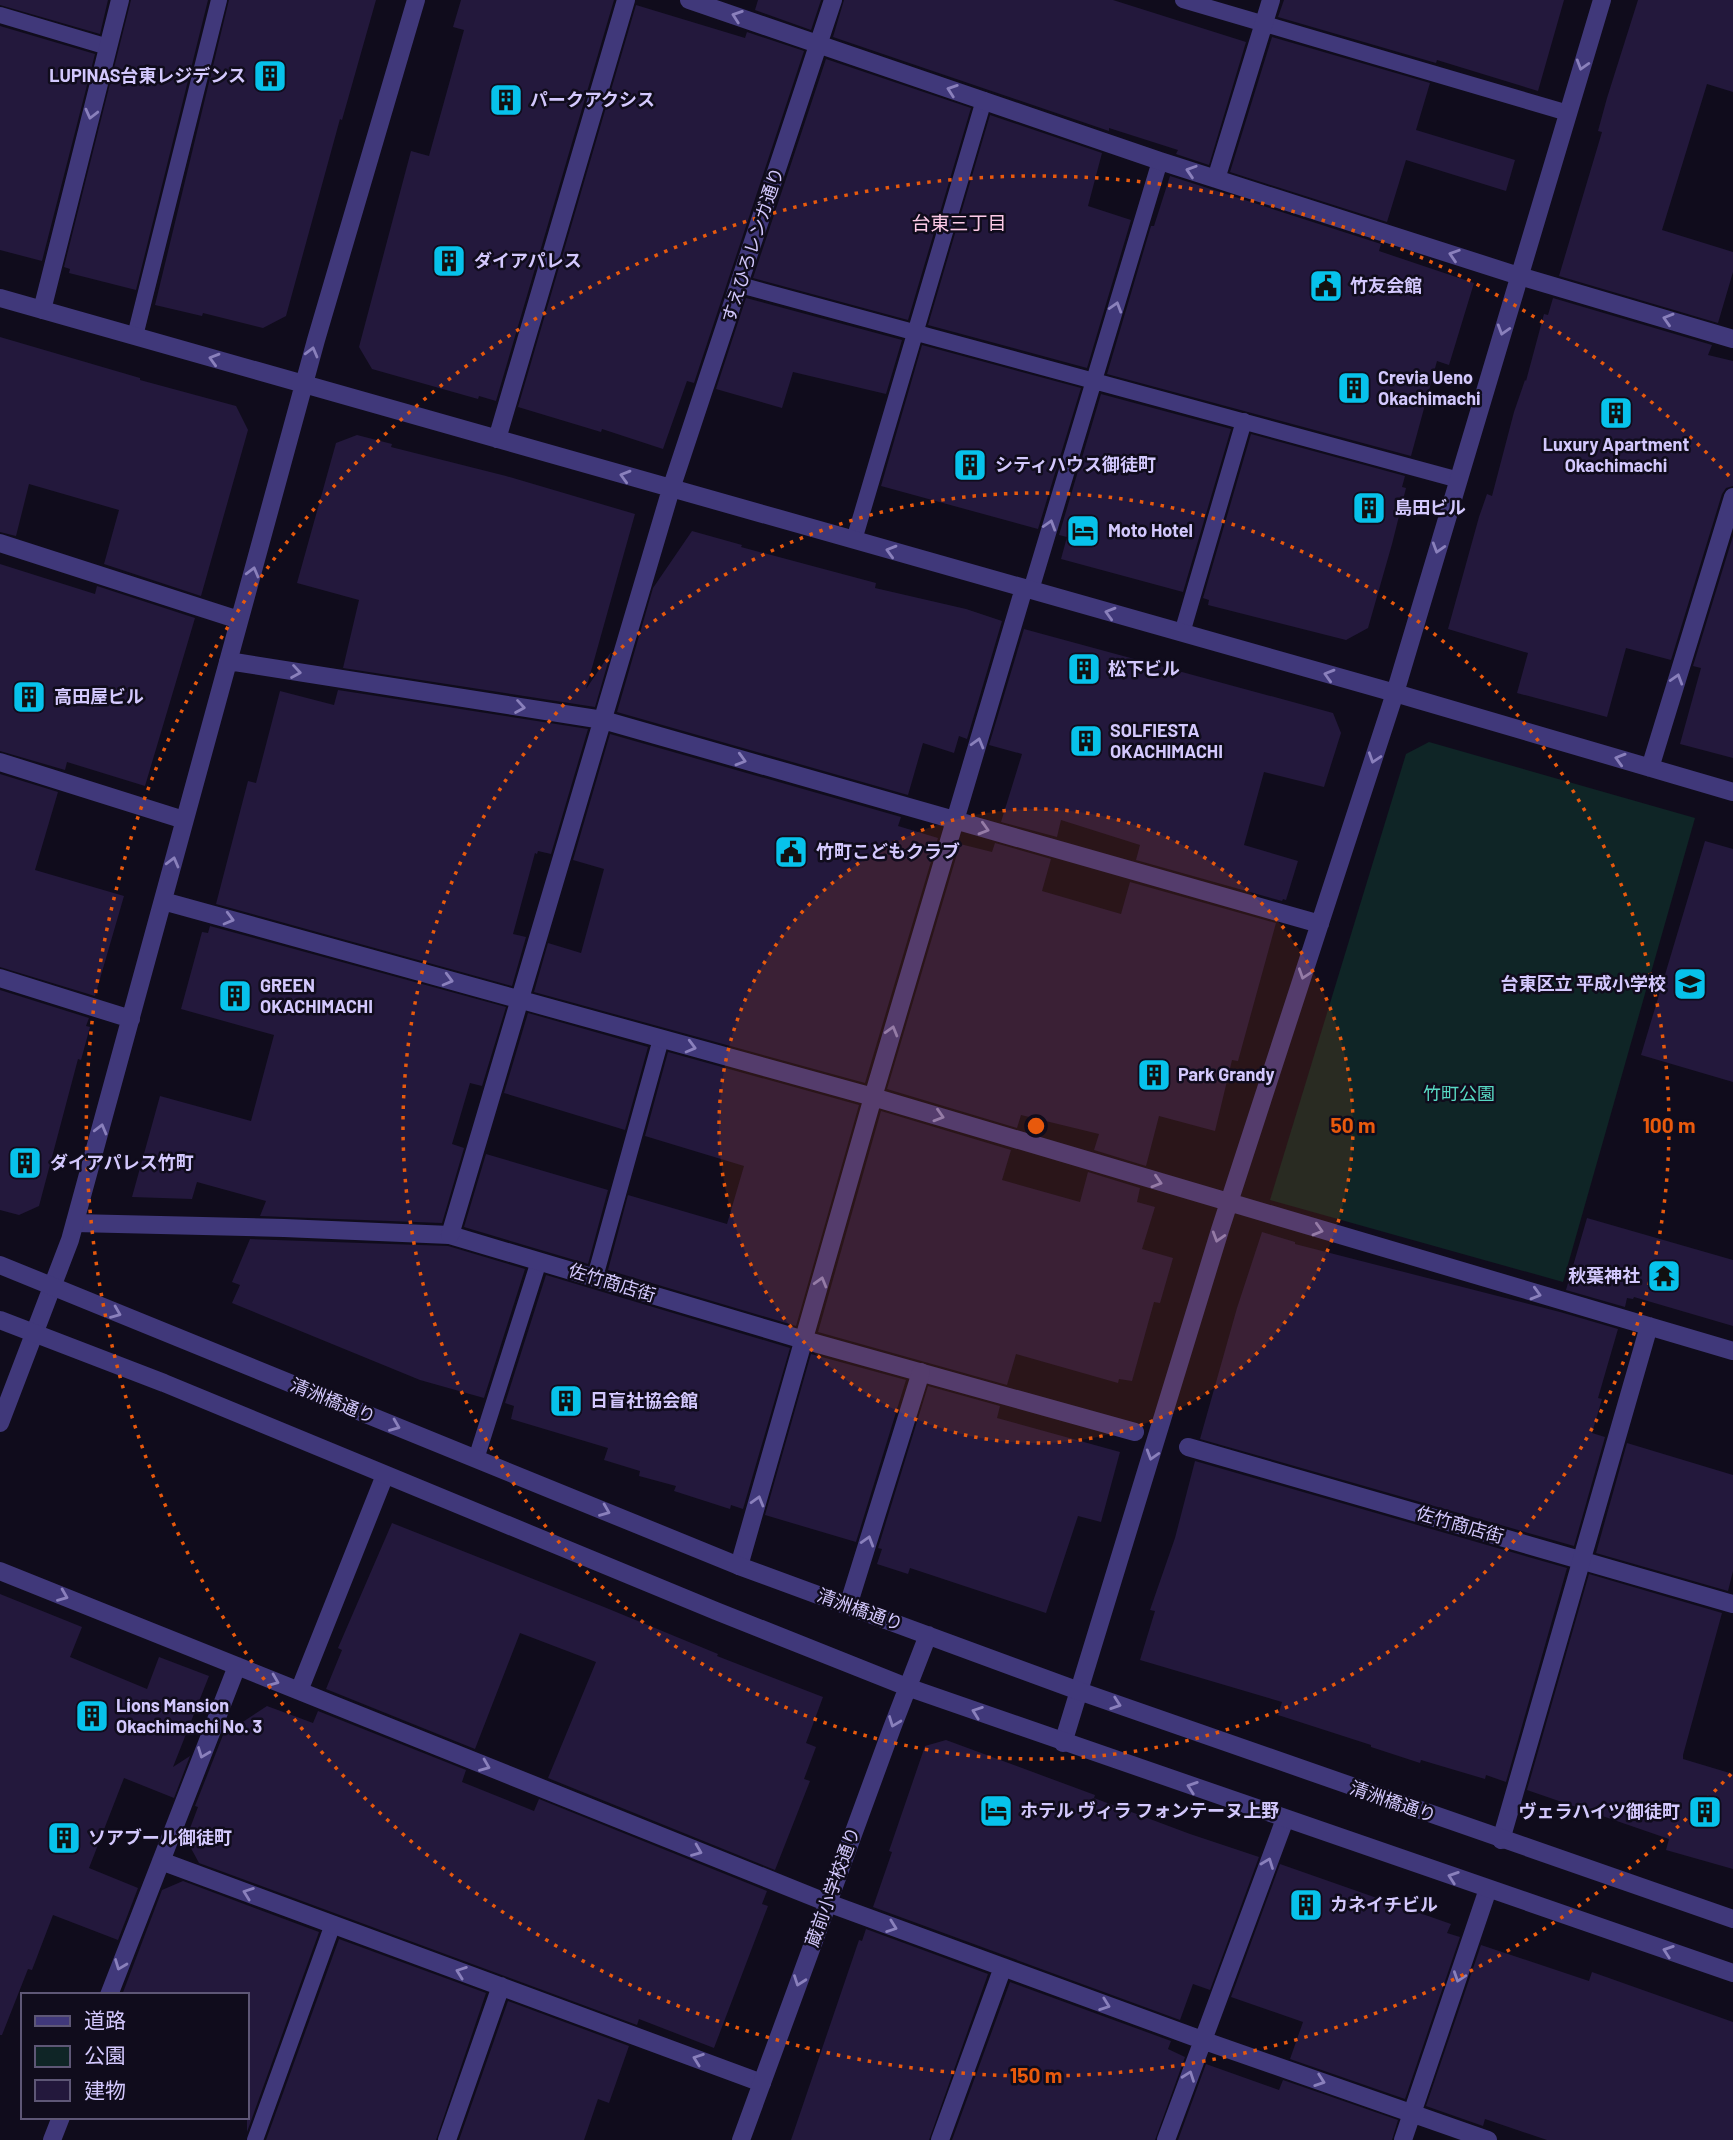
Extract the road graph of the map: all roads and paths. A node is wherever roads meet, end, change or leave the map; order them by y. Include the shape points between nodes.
1 (120, 0) edge
2 (219, 0) edge
3 (416, 0) edge
4 (626, 0) edge
5 (833, 0) edge
6 (1183, 0) edge
7 (1271, 0) edge
8 (1602, 0) edge
9 (699, 2) edge
10 (0, 15) edge
11 (1264, 24) junction
12 (819, 44) junction
13 (108, 47) junction
14 (984, 100) junction
15 (1568, 113) junction
16 (1160, 161) junction
17 (1216, 179) junction
18 (1519, 276) junction
19 (740, 285) junction
20 (0, 298) edge
21 (42, 310) junction
22 (915, 332) junction
23 (135, 336) junction
24 (1733, 339) edge
25 (1094, 381) junction
26 (304, 384) junction
27 (1244, 421) junction
28 (497, 439) junction
29 (1459, 480) junction
30 (671, 489) junction
31 (1733, 497) edge
32 (854, 540) junction
33 (0, 542) edge
34 (1028, 589) junction
35 (239, 620) junction
36 (1182, 633) junction
37 (228, 661) junction
38 (1395, 693) junction
39 (603, 720) junction
40 (0, 762) edge
41 (1650, 768) junction
42 (1733, 792) edge
43 (184, 820) junction
44 (955, 821) junction
45 (163, 901) junction
46 (1320, 924) junction
47 (0, 978) edge
48 (520, 999) junction
49 (131, 1019) junction
50 (661, 1039) junction
51 (873, 1097) junction
52 (1229, 1203) junction
53 (75, 1223) junction
54 (450, 1235) junction
55 (538, 1261) junction
56 (0, 1265) edge
57 (595, 1278) junction
58 (52, 1288) junction
59 (0, 1320) edge
60 (1649, 1326) junction
61 (34, 1334) junction
62 (804, 1340) junction
63 (1733, 1351) edge
64 (921, 1372) junction
65 (0, 1423) edge
66 (1135, 1432) dead end
67 (1188, 1447) dead end
68 (476, 1459) junction
69 (385, 1475) junction
70 (1582, 1560) junction
71 (739, 1566) junction
72 (0, 1571) edge
73 (1733, 1604) edge
74 (848, 1606) junction
75 (928, 1635) junction
76 (237, 1666) junction
77 (907, 1688) junction
78 (299, 1691) junction
79 (1079, 1691) junction
80 (1063, 1743) junction
81 (1285, 1819) junction
82 (1501, 1840) junction
83 (161, 1861) junction
84 (1488, 1889) junction
85 (828, 1903) junction
86 (1733, 1919) edge
87 (333, 1924) junction
88 (1003, 1967) junction
89 (1733, 1973) edge
90 (501, 1986) junction
91 (109, 1993) edge
92 (1202, 2040) junction
93 (762, 2083) junction
94 (1412, 2113) junction
95 (60, 2119) edge
96 (52, 2140) edge
97 (255, 2140) edge
98 (447, 2140) edge
99 (741, 2140) edge
100 (940, 2140) edge
101 (1166, 2140) edge
102 (1403, 2140) edge
103 (1488, 2140) edge

1 - 13 street
2 - 23 lane
26 -> 3 street
4 - 28 street
5 - 12 street, すえひろレンガ通り
6 - 11 lane
7 - 11 street
8 -> 15 street
12 -> 9 street
10 - 13 lane
11 - 15 lane
11 - 17 street
14 -> 12 street
12 - 19 street, すえひろレンガ通り
13 -> 21 street
14 - 16 street
14 - 22 lane
15 - 18 street
17 -> 16 street
25 -> 16 lane
18 -> 17 street
24 -> 18 street
18 -> 29 street
19 - 22 lane
19 - 30 street, すえひろレンガ通り
20 - 21 street
21 - 23 street
22 - 25 lane
22 - 32 lane
26 -> 23 street
25 - 27 lane
34 -> 25 lane
26 - 28 street
35 -> 26 street
27 - 29 lane
27 - 36 lane
30 -> 28 street
29 -> 38 street
30 - 32 street
30 - 39 street, すえひろレンガ通り
41 -> 31 street
34 -> 32 street
33 - 35 street
36 -> 34 street
44 -> 34 street
35 - 37 street
38 -> 36 street
37 -> 39 street
37 - 43 street
41 -> 38 street
38 -> 46 street
39 -> 44 street
39 - 48 street, すえひろレンガ通り
40 - 43 street
41 - 42 street
45 -> 43 street
44 -> 46 street
51 -> 44 street
45 -> 48 street
45 - 49 street
46 -> 52 street
47 - 49 street
48 - 50 street
48 - 54 street, すえひろレンガ通り
53 -> 49 street
50 -> 51 street
50 - 57 lane
51 -> 52 street
62 -> 51 street
52 -> 60 street
52 -> 79 street
53 - 54 street, 佐竹商店街
53 - 58 street
54 - 55 street, 佐竹商店街
55 - 57 street, 佐竹商店街
55 - 68 lane
56 - 58 street, 清洲橋通り
57 - 62 street, 佐竹商店街
58 - 61 street
58 -> 68 street, 清洲橋通り
59 - 61 street
60 - 63 street
60 - 70 street
61 - 65 street
61 - 69 street
62 - 64 street, 佐竹商店街
71 -> 62 street
64 - 66 street, 佐竹商店街
74 -> 64 street
67 - 70 street, 佐竹商店街
68 -> 71 street, 清洲橋通り
69 - 77 street
69 - 78 street
70 - 73 street, 佐竹商店街
70 - 82 street
71 - 74 street, 清洲橋通り
72 -> 76 street
74 - 75 street, 清洲橋通り
75 - 77 street, 蔵前小学校通り
75 - 79 street, 清洲橋通り
76 -> 78 street
76 -> 83 street
80 -> 77 street
77 -> 85 street, 蔵前小学校通り
78 -> 85 street
79 - 80 street
79 -> 82 street, 清洲橋通り
81 -> 80 street
84 -> 81 street
92 -> 81 street
82 - 86 street, 清洲橋通り
87 -> 83 street
83 -> 91 street
89 -> 84 street
84 -> 94 street
85 -> 88 street
85 -> 93 street, 蔵前小学校通り
90 -> 87 street
87 - 97 lane
88 -> 92 street
88 - 100 street
93 -> 90 street
90 - 98 street
92 -> 94 street
101 -> 92 street
93 - 99 street, 蔵前小学校通り
94 - 102 street
94 - 103 street
95 - 96 street

